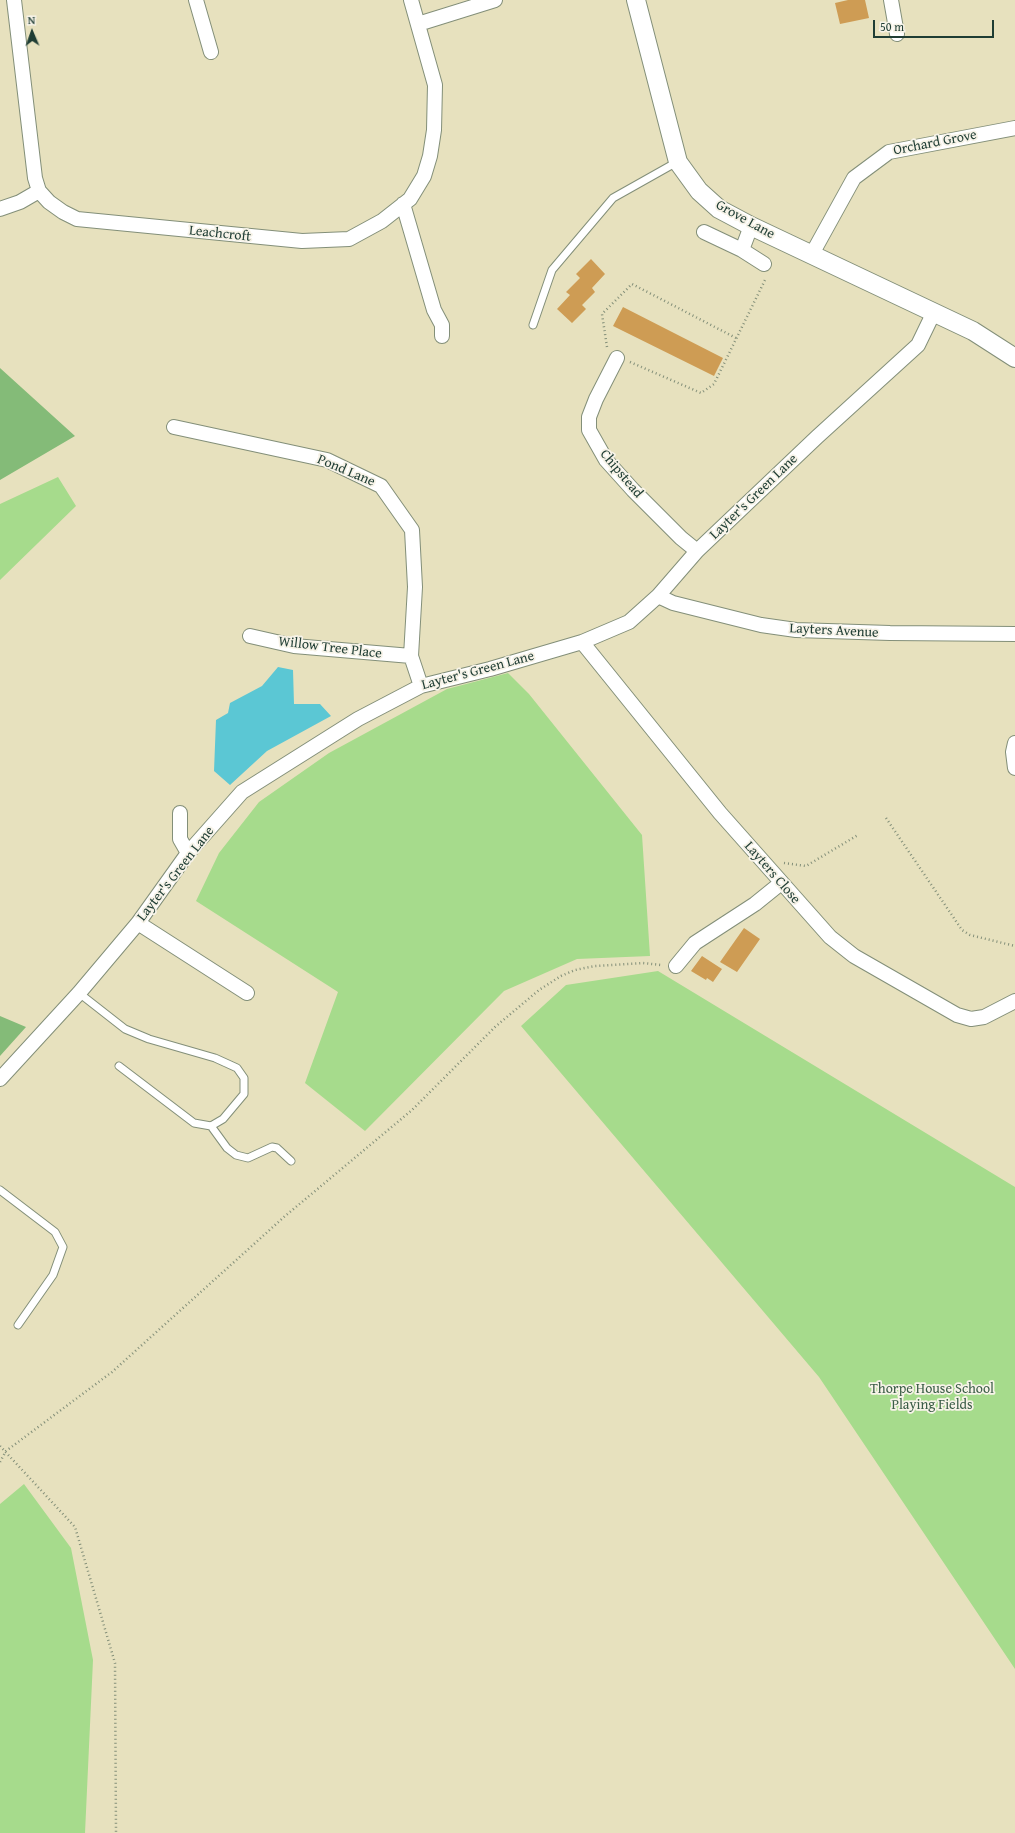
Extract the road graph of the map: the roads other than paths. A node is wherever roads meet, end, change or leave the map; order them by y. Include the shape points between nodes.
1 (14, 0) edge
2 (196, 0) edge
3 (411, 0) edge
4 (495, 0) edge
5 (636, 0) edge
6 (890, 0) edge
7 (418, 24) junction
8 (897, 34) dead end
9 (211, 52) dead end
10 (1015, 128) edge
11 (678, 162) junction
12 (39, 191) junction
13 (403, 204) junction
14 (0, 209) edge
15 (751, 226) junction
16 (704, 232) dead end
17 (742, 250) junction
18 (812, 254) junction
19 (764, 264) road end
20 (933, 314) junction
21 (533, 325) dead end
22 (442, 336) dead end
23 (1013, 354) edge
24 (617, 358) road end
25 (174, 427) dead end
26 (697, 551) junction
27 (658, 596) junction
28 (1015, 634) edge
29 (250, 636) dead end
30 (582, 642) junction
31 (411, 656) junction
32 (421, 686) junction
33 (1015, 743) edge
34 (1015, 768) edge
35 (180, 813) dead end
36 (188, 853) junction
37 (777, 878) junction
38 (138, 923) junction
39 (676, 966) road end
40 (79, 993) junction
41 (247, 993) dead end
42 (1015, 1002) edge
43 (119, 1066) dead end
44 (0, 1079) edge
45 (211, 1126) junction
46 (291, 1161) dead end
47 (0, 1190) edge
48 (18, 1325) dead end

1 - 12 street
2 - 9 street
3 - 7 street, Leachcroft
4 - 7 street
5 - 11 street, Grove Lane
6 - 8 street
7 - 13 street, Leachcroft via 435,86 434,130 424,176 410,199
10 - 18 street, Orchard Grove via 889,152 854,178
11 - 15 street, Grove Lane via 699,191 720,209
11 - 21 lane via 613,198 552,270
12 - 13 street, Leachcroft via 63,212 78,218 302,241 349,238 382,221
12 - 14 street via 20,202
13 - 22 street via 434,310 442,325
15 - 17 street
15 - 18 street, Grove Lane
16 - 17 street
17 - 19 street
18 - 20 street, Grove Lane
20 - 23 street, Grove Lane via 973,331
20 - 26 street, Layter's Green Lane via 918,345
24 - 26 street, Chipstead via 589,417 590,430 606,460 681,538
25 - 31 street, Pond Lane via 327,460 382,486 412,530 416,587
26 - 27 street, Layter's Green Lane
27 - 28 street, Layters Avenue via 673,603 761,625 796,630
27 - 30 street, Layter's Green Lane via 629,622
29 - 31 street, Willow Tree Place via 294,646
30 - 32 street, Layter's Green Lane via 490,670
30 - 37 street, Layters Close via 720,813
31 - 32 street, Pond Lane
32 - 36 street, Layter's Green Lane via 358,719 242,792
33 - 34 street
35 - 36 street via 180,839
36 - 38 street, Layter's Green Lane
37 - 39 street via 755,904 695,944
37 - 42 street, Layters Close via 830,937 854,956 957,1015 971,1019 984,1017
38 - 40 street, Layter's Green Lane
38 - 41 street
40 - 44 street, Layter's Green Lane
40 - 45 lane via 125,1029 149,1039 215,1058 237,1068 244,1078 244,1094 223,1119
43 - 45 lane via 194,1123
45 - 46 lane via 227,1148 236,1155 248,1158 272,1147 277,1148
47 - 48 lane via 55,1232 63,1247 53,1275

